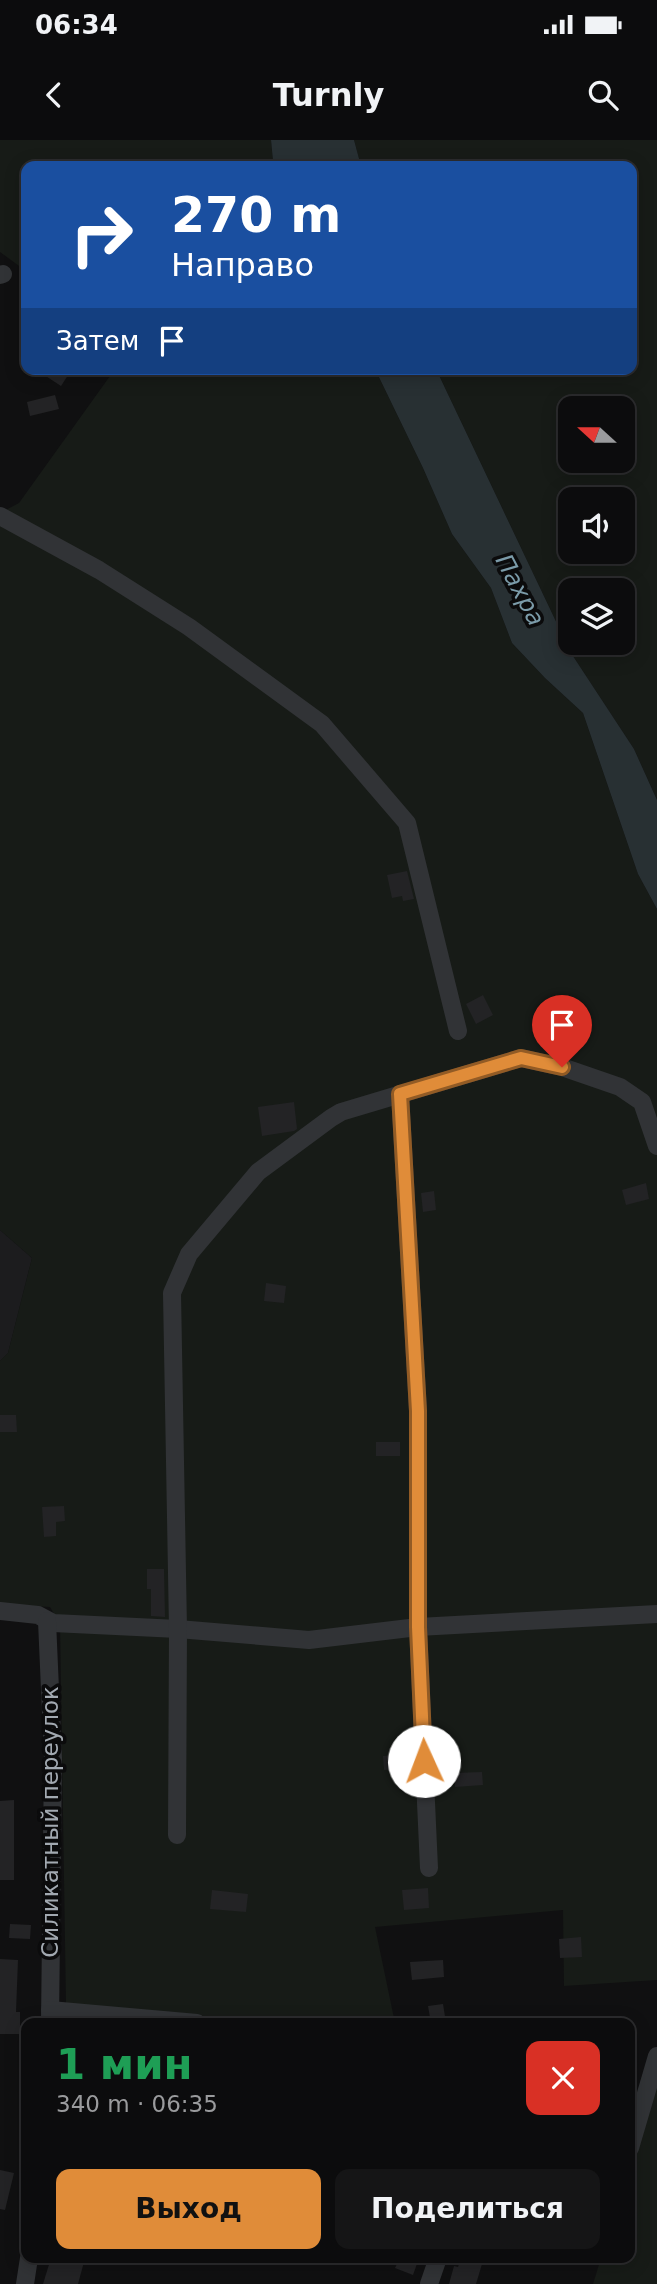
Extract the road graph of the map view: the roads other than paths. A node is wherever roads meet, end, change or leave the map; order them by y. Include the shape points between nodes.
1 (0, 516) edge
2 (458, 1031) dead end
3 (400, 1094) junction
4 (657, 1146) edge
5 (0, 1611) edge
6 (657, 1614) edge
7 (47, 1621) junction
8 (418, 1627) junction
9 (178, 1629) junction
10 (177, 1835) dead end
11 (429, 1868) dead end
12 (50, 2017) edge
13 (74, 2018) edge
14 (657, 2056) edge
15 (635, 2131) edge
16 (28, 2263) edge
17 (436, 2263) edge
18 (25, 2284) edge
19 (429, 2284) edge

1 - 2 street via 190,627 332,734 407,823
3 - 4 street via 521,1058 620,1087 642,1102
3 - 8 street via 418,1411
3 - 9 street via 341,1112 258,1172 189,1254 172,1293
5 - 7 street via 38,1615
6 - 8 street
7 - 9 street
7 - 12 street, Силикатный переулок via 53,1758
8 - 9 street via 309,1640
8 - 11 street
9 - 10 street
12 - 13 street
14 - 15 street
16 - 18 street
17 - 19 street

